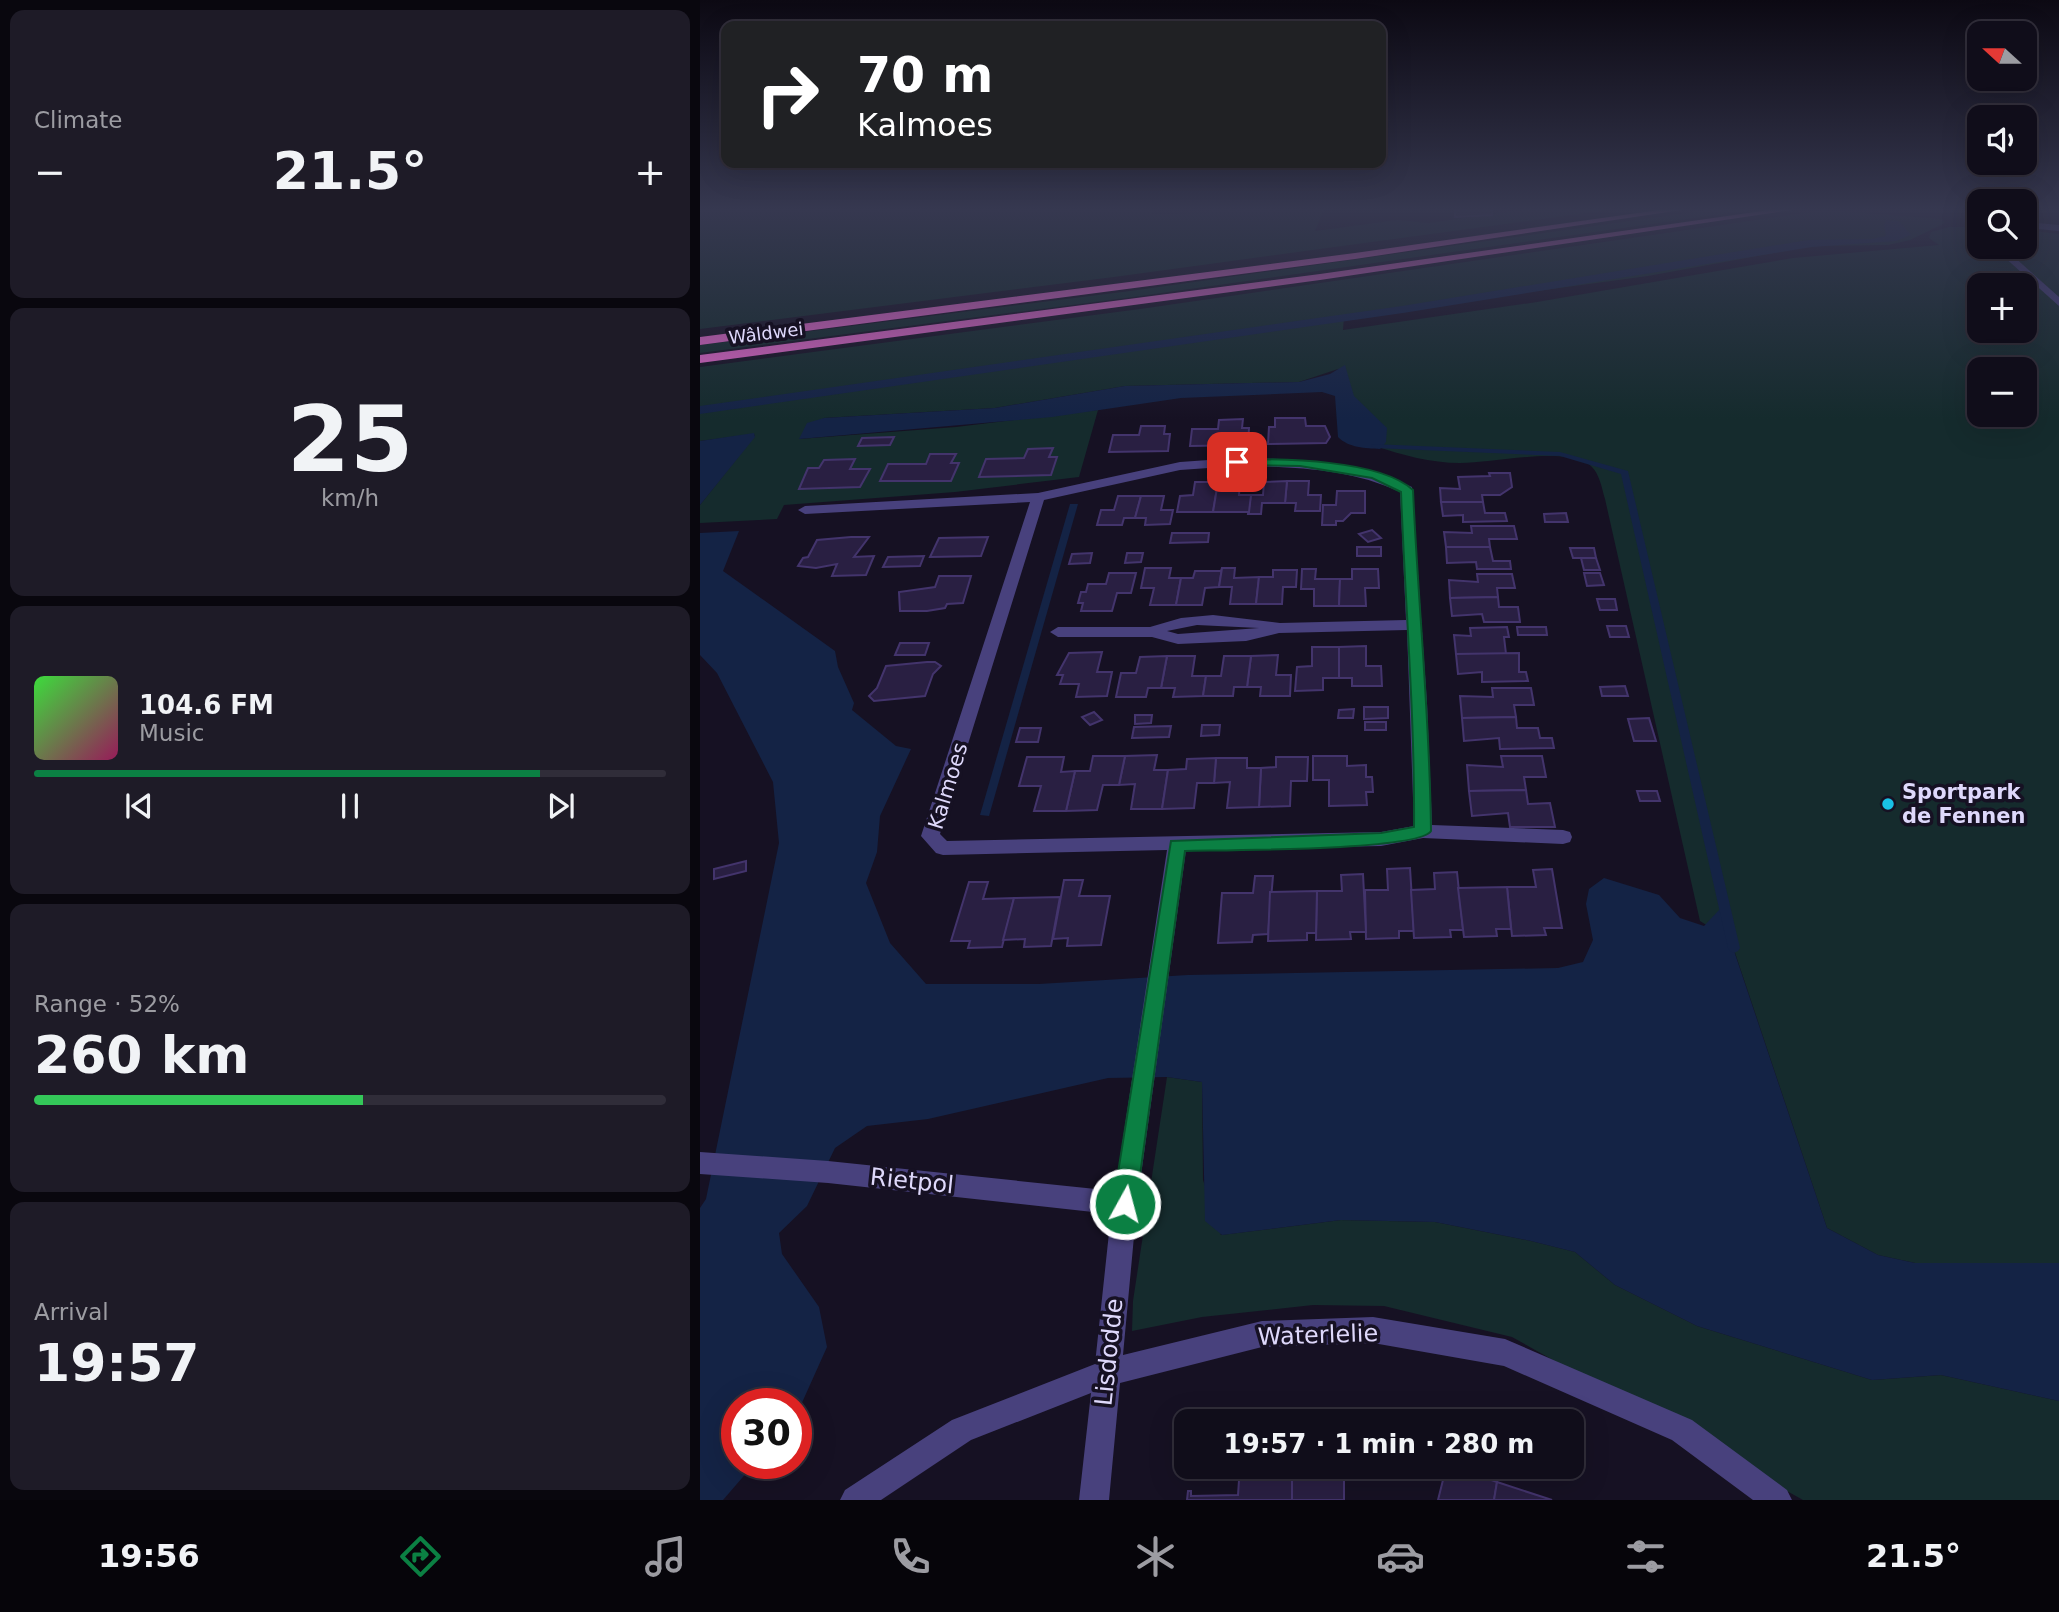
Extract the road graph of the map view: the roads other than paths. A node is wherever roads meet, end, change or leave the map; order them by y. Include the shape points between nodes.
1 (1180, 279) edge
2 (1312, 279) edge
3 (2033, 279) edge
4 (2059, 303) edge
5 (700, 341) edge
6 (700, 359) edge
7 (1038, 497) junction
8 (805, 510) dead end
9 (1412, 625) junction
10 (1058, 632) dead end
11 (1423, 831) junction
12 (1563, 837) dead end
13 (1177, 845) junction
14 (700, 1163) edge
15 (1125, 1204) junction
16 (1106, 1373) junction
17 (855, 1500) edge
18 (1094, 1500) edge
19 (1777, 1500) edge

1 - 5 highway, Wâldwei
2 - 6 highway, Wâldwei
3 - 4 street
7 - 8 street
7 - 9 street via 1180,466 1300,463 1375,475 1407,490
7 - 13 street, Kalmoes via 930,836 943,848
9 - 10 street via 1279,628 1246,636 1178,639 1152,632
9 - 11 street via 1423,757
11 - 12 street, Kalmoes
11 - 13 street, Kalmoes via 1381,839
13 - 15 street
14 - 15 street, Rietpol
15 - 16 street, Lisdodde
16 - 17 street, Waterlelie via 962,1430
16 - 18 street, Lisdodde
16 - 19 street, Waterlelie via 1262,1334 1373,1330 1505,1353 1682,1430

